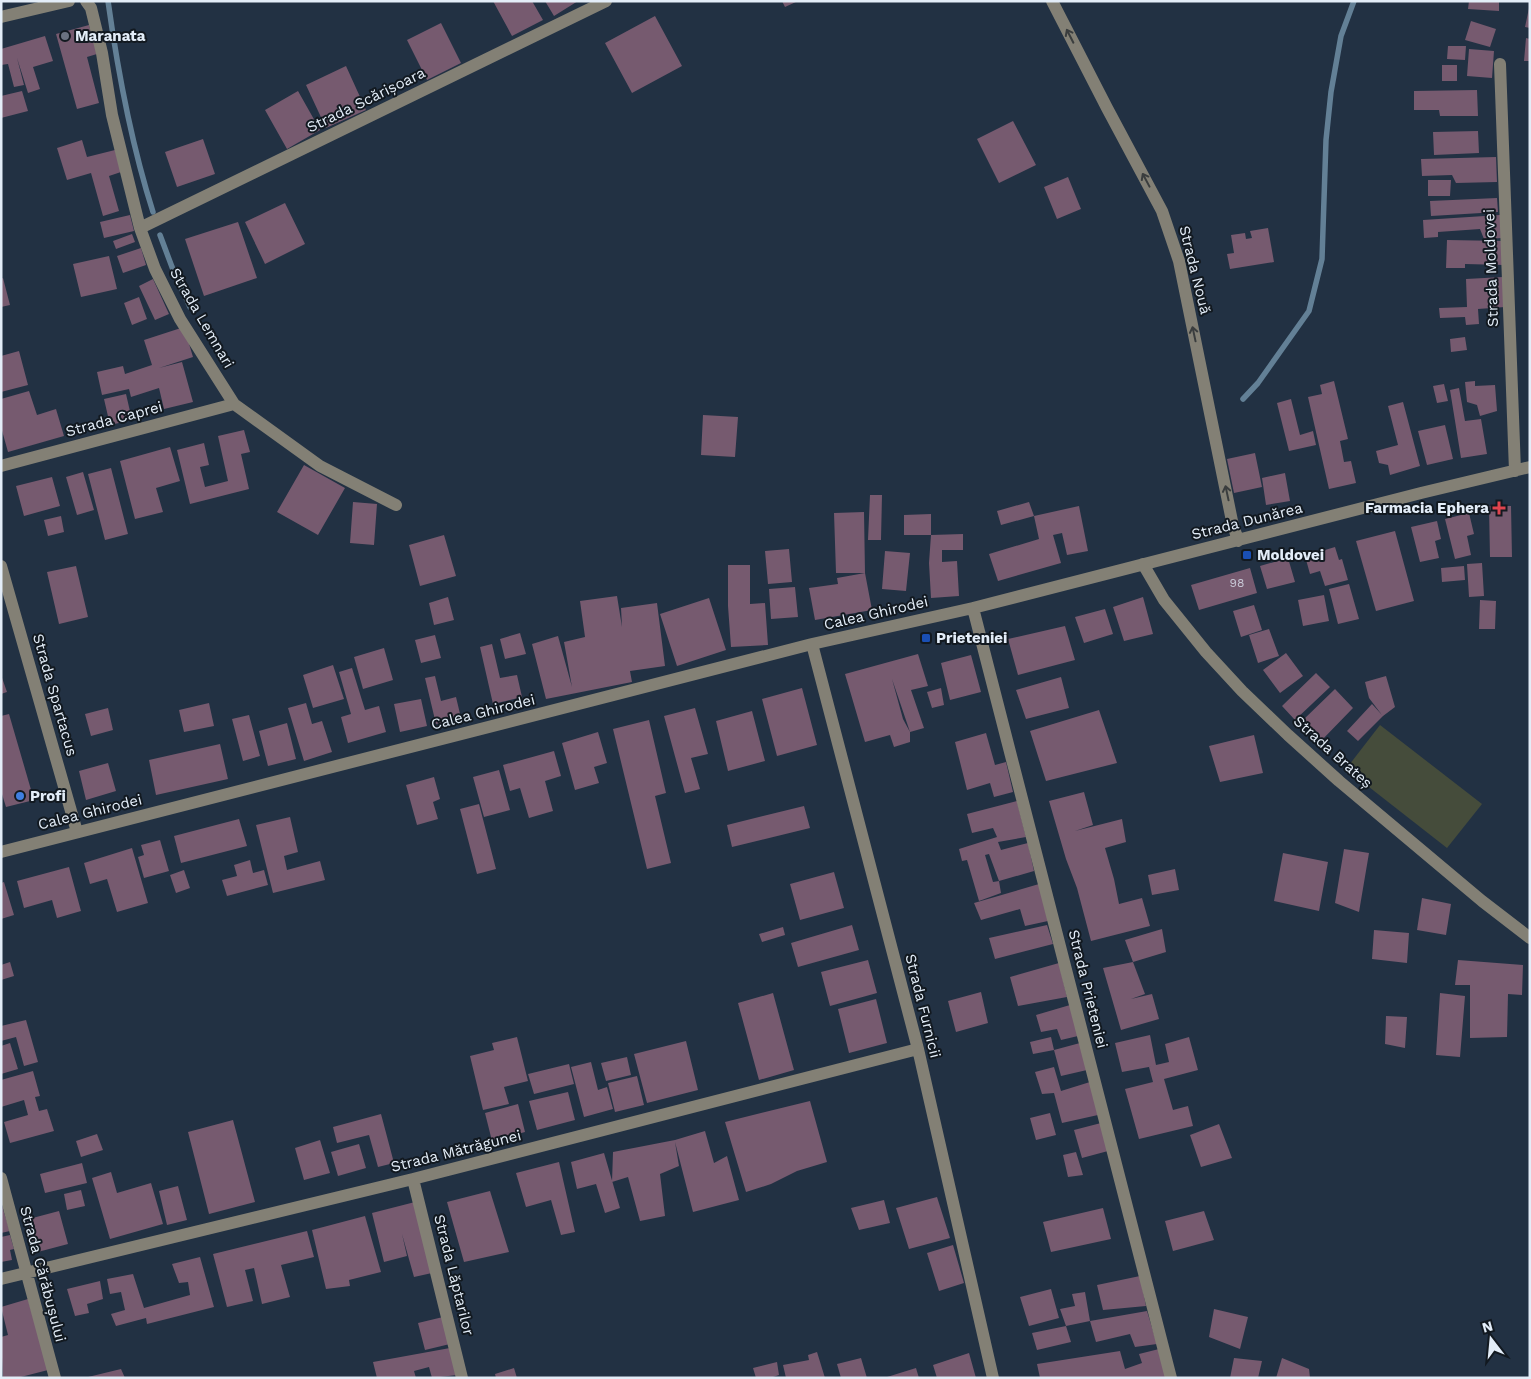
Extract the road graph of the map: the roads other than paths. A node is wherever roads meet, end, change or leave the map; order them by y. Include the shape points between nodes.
1 (69, 1) edge
2 (86, 1) edge
3 (606, 1) edge
4 (1052, 1) edge
5 (1, 17) edge
6 (1500, 64) dead end
7 (140, 228) junction
8 (234, 404) junction
9 (1, 466) edge
10 (1530, 467) edge
11 (1515, 471) junction
12 (396, 505) dead end
13 (1238, 541) junction
14 (1142, 564) junction
15 (1, 566) edge
16 (973, 608) junction
17 (812, 644) junction
18 (78, 832) junction
19 (1, 852) edge
20 (1530, 938) edge
21 (918, 1049) junction
22 (1, 1178) edge
23 (413, 1180) junction
24 (25, 1272) junction
25 (1, 1279) edge
26 (54, 1378) edge
27 (462, 1378) edge
28 (993, 1378) edge
29 (1171, 1378) edge

1 - 5 street
2 - 7 street, Strada Lemnari via 92,8 112,114
3 - 7 street, Strada Scărișoara
13 -> 4 street, Strada Nouă via 1179,261 1162,211
6 - 11 street, Strada Moldovei
7 - 8 street, Strada Lemnari via 155,269 180,319
8 - 9 street, Strada Caprei
8 - 12 street, Strada Lemnari via 320,466
10 - 11 street, Strada Dunărea
11 - 13 street, Strada Dunărea
13 - 14 street, Strada Dunărea
14 - 16 street, Strada Dunărea
14 - 20 street, Strada Brateș via 1164,600 1242,691 1339,781
15 - 18 street, Strada Spartacus
16 - 17 street, Calea Ghirodei
16 - 29 street, Strada Prieteniei
17 - 18 street, Calea Ghirodei
17 - 21 street, Strada Furnicii
18 - 19 street, Calea Ghirodei
21 - 23 street, Strada Mătrăgunei
21 - 28 street, Strada Furnicii
22 - 24 street, Strada Cărăbușului
23 - 24 street, Strada Mătrăgunei
23 - 27 street, Strada Lăptarilor
24 - 25 street, Strada Mătrăgunei
24 - 26 street, Strada Cărăbușului

